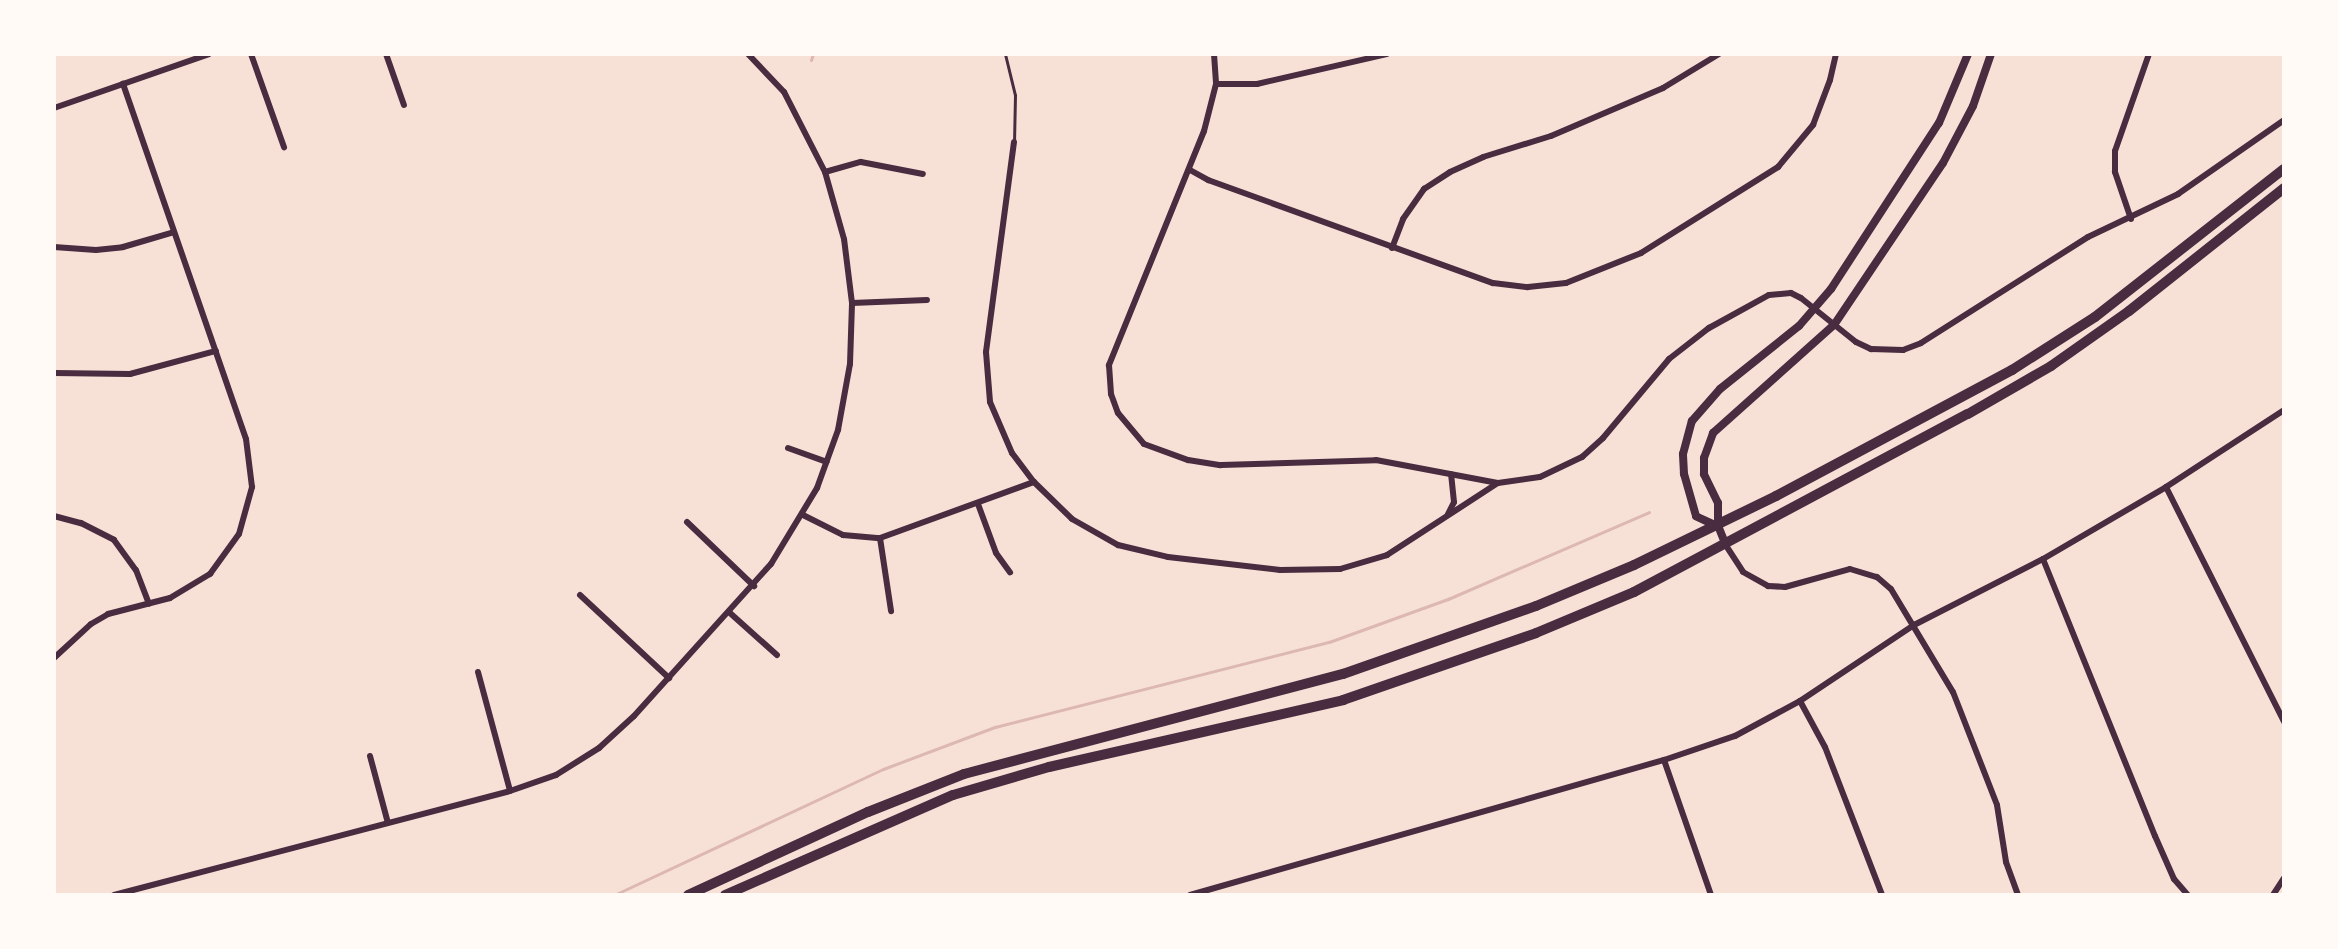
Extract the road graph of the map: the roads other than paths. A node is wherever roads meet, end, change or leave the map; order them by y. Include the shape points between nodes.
1 (209, 54) edge
2 (251, 54) edge
3 (386, 54) edge
4 (748, 54) edge
5 (1005, 54) edge
6 (1214, 54) edge
7 (1387, 54) edge
8 (1719, 54) edge
9 (1836, 54) edge
10 (1968, 54) edge
11 (1991, 54) edge
12 (2149, 54) edge
13 (123, 84) junction
14 (1216, 84) junction
15 (404, 105) dead end
16 (54, 108) edge
17 (2284, 120) edge
18 (1014, 142) joint
19 (284, 147) dead end
20 (2284, 169) edge
21 (1190, 170) junction
22 (825, 172) junction
23 (923, 174) dead end
24 (2284, 188) edge
25 (2131, 219) junction
26 (174, 232) junction
27 (54, 247) edge
28 (1392, 248) junction
29 (927, 300) dead end
30 (852, 303) junction
31 (1815, 310) junction
32 (1834, 325) junction
33 (216, 351) junction
34 (54, 373) edge
35 (2284, 410) edge
36 (788, 448) dead end
37 (827, 462) junction
38 (1451, 474) junction
39 (1034, 482) junction
40 (1498, 483) junction
41 (2166, 487) junction
42 (978, 504) junction
43 (803, 515) junction
44 (54, 516) edge
45 (1446, 517) junction
46 (687, 522) dead end
47 (1718, 526) junction
48 (880, 538) junction
49 (1725, 543) junction
50 (2043, 559) junction
51 (1010, 572) dead end
52 (754, 586) junction
53 (580, 595) dead end
54 (149, 604) junction
55 (891, 611) dead end
56 (730, 613) junction
57 (1914, 625) junction
58 (777, 655) dead end
59 (54, 658) edge
60 (478, 672) dead end
61 (669, 678) junction
62 (1800, 701) junction
63 (2284, 722) edge
64 (370, 756) dead end
65 (1664, 760) junction
66 (510, 791) junction
67 (388, 823) junction
68 (2284, 878) edge
69 (114, 895) edge
70 (688, 895) edge
71 (725, 895) edge
72 (1190, 895) edge
73 (1711, 895) edge
74 (1882, 895) edge
75 (2018, 895) edge
76 (2188, 895) edge
77 (2273, 895) edge

1 - 13 street
2 - 19 street
3 - 15 street
4 - 22 street via 784,92
5 - 18 lane via 1015,95
6 - 14 street
7 - 14 street via 1257,84
8 - 28 street via 1663,88 1450,172 1424,189 1403,219
9 - 28 street via 1813,125 1778,167 1641,253 1566,283 1528,287 1493,283
10 - 31 street via 1925,148
11 - 32 street via 1973,106 1943,163
12 - 25 street via 2115,151 2115,172
13 - 16 street
13 - 26 street
14 - 21 street
17 - 25 street via 2203,178
18 - 39 street via 986,376 999,427
20 - 47 main road via 2054,344
21 - 28 street
21 - 38 street via 1109,365 1118,413 1144,444 1221,465 1373,459
22 - 23 street via 861,162
22 - 30 street via 844,239
24 - 49 main road via 2051,366
25 - 32 street via 2088,237 1903,350 1871,349
26 - 27 street via 123,247
26 - 33 street
29 - 30 street
30 - 37 street via 846,397
31 - 32 street
31 - 40 street via 1791,293 1780,292 1730,316 1669,359 1582,457 1540,477
31 - 47 street via 1702,406 1686,435 1684,474 1696,516
32 - 47 street via 1713,433 1704,474 1718,503
33 - 34 street via 130,374
33 - 54 street via 251,463 247,512 226,556 210,574 191,588
35 - 41 street
36 - 37 street
37 - 43 street
38 - 40 street
38 - 45 street via 1454,502
39 - 42 street
39 - 45 street via 1072,519 1118,545 1168,557 1280,570 1340,569 1387,555
40 - 45 street
41 - 50 street
41 - 63 street
42 - 48 street
42 - 51 street via 996,553
43 - 48 street via 843,535
43 - 52 street
44 - 54 street via 114,540 136,570
46 - 52 street
47 - 49 street
47 - 70 main road via 1588,585 1395,657 964,774
48 - 55 street
49 - 57 street via 1743,572 1768,586 1785,587 1850,569 1877,577
49 - 71 main road via 1634,592 1447,665 1298,712 1004,778 908,812
50 - 57 street
50 - 76 street via 2155,836 2174,879
52 - 56 street
53 - 61 street
54 - 59 street via 108,614
56 - 58 street
56 - 61 street
57 - 62 street
57 - 75 street via 1953,692 1992,790
60 - 66 street
61 - 66 street via 599,748 556,775
62 - 65 street via 1735,736
62 - 74 street via 1825,747
64 - 67 street
65 - 72 street
65 - 73 street
66 - 67 street
67 - 69 street
68 - 77 street

